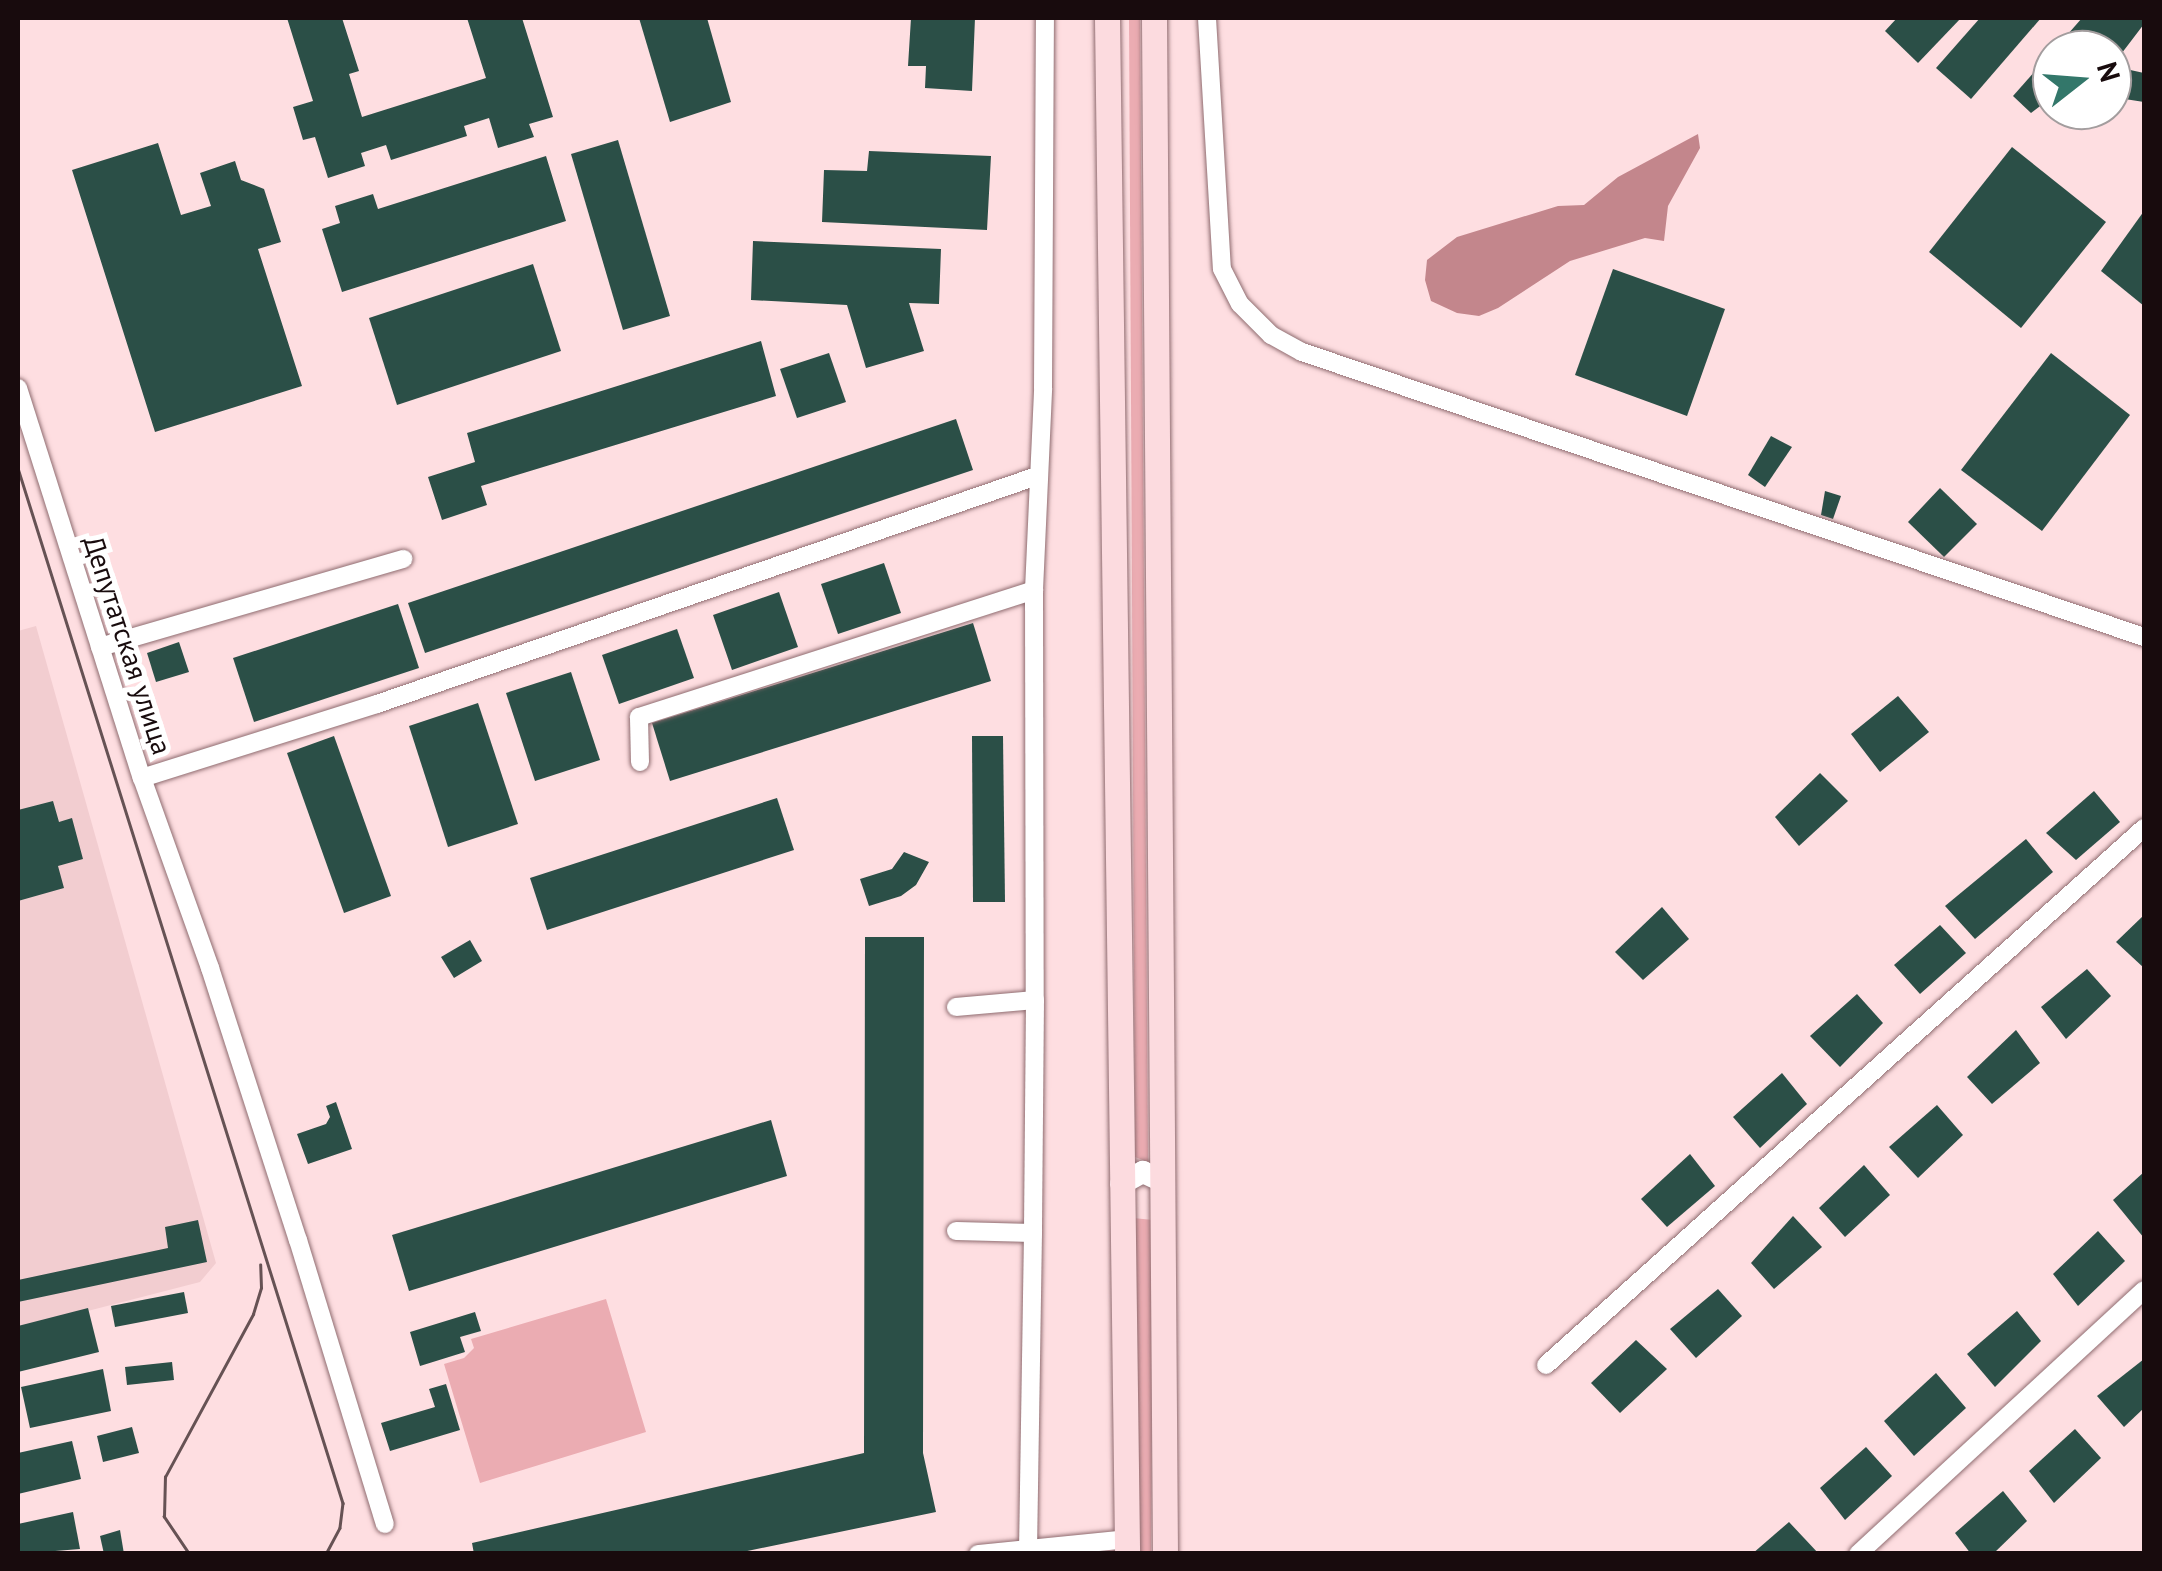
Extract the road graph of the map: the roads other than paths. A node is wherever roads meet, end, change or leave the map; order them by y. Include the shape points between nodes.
1 (1045, 18) edge
2 (1107, 18) edge
3 (1154, 18) edge
4 (1207, 18) edge
5 (18, 388) edge
6 (1037, 476) junction
7 (403, 559) dead end
8 (1034, 590) junction
9 (2144, 637) edge
10 (100, 648) junction
11 (640, 762) dead end
12 (142, 778) junction
13 (2144, 828) edge
14 (1035, 1000) junction
15 (956, 1007) dead end
16 (1164, 1182) junction
17 (1121, 1184) junction
18 (956, 1231) dead end
19 (1033, 1233) junction
20 (2144, 1290) edge
21 (1546, 1365) dead end
22 (385, 1524) dead end
23 (1127, 1546) edge
24 (1029, 1550) edge
25 (978, 1554) edge
26 (1166, 1554) edge
27 (1858, 1554) edge

1 - 6 street via 1044,378
2 - 17 main road
3 - 16 main road
4 - 9 street via 1222,268 1240,304 1271,335 1302,352
5 - 10 street, Депутатская улица
6 - 8 street
6 - 12 street via 377,704
7 - 10 street
8 - 11 street via 639,717
8 - 14 street
10 - 12 street, Депутатская улица
12 - 22 street, Депутатская улица via 210,968
13 - 21 street
14 - 15 street
14 - 19 street
16 - 17 street via 1143,1172
16 - 26 main road
17 - 23 main road
18 - 19 street
19 - 24 street
20 - 27 street
23 - 24 street
24 - 25 street

